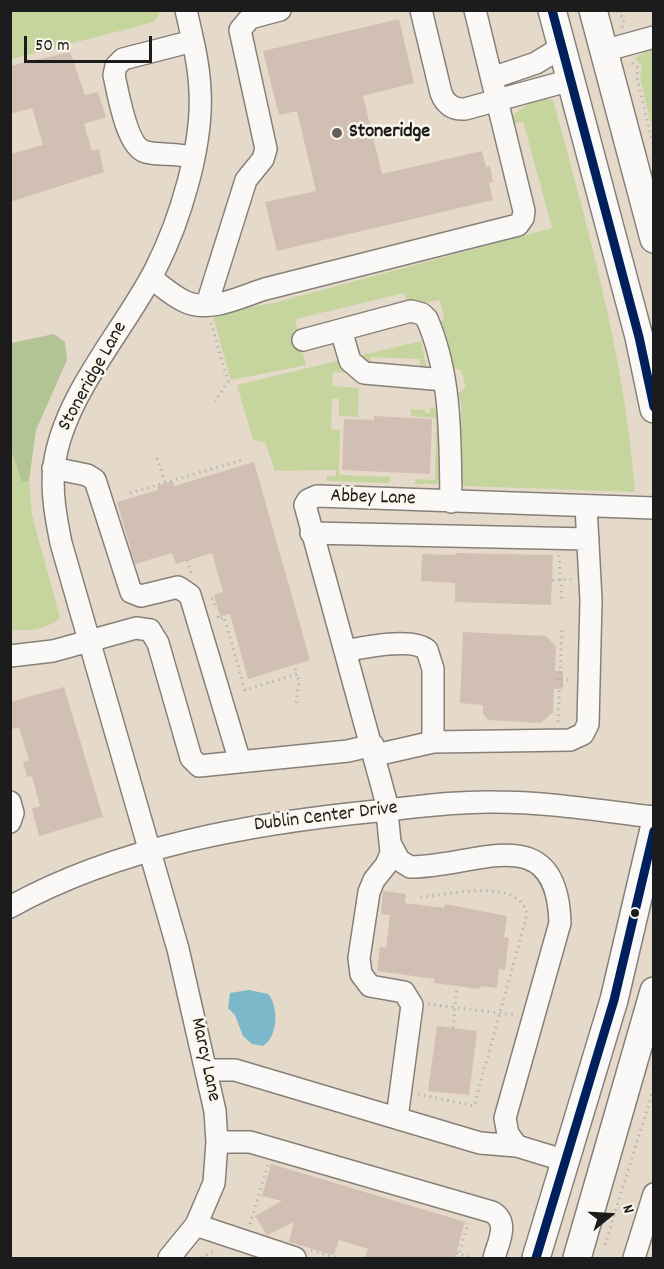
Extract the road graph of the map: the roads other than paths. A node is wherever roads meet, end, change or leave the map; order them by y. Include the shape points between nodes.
1 (186, 10) edge
2 (280, 10) edge
3 (421, 10) edge
4 (475, 10) edge
5 (552, 10) edge
6 (593, 10) edge
7 (654, 37) edge
8 (193, 41) junction
9 (562, 47) junction
10 (614, 48) junction
11 (492, 78) junction
12 (571, 80) junction
13 (497, 101) junction
14 (193, 158) junction
15 (654, 239) edge
16 (151, 278) junction
17 (207, 304) junction
18 (341, 330) junction
19 (303, 339) dead end
20 (444, 380) junction
21 (654, 409) edge
22 (54, 468) junction
23 (451, 502) junction
24 (585, 506) junction
25 (654, 508) edge
26 (311, 533) junction
27 (588, 539) junction
28 (128, 587) junction
29 (89, 643) junction
30 (158, 643) junction
31 (346, 651) junction
32 (10, 656) edge
33 (433, 742) junction
34 (374, 750) junction
35 (240, 762) junction
36 (10, 802) edge
37 (387, 810) junction
38 (654, 816) edge
39 (10, 822) edge
40 (654, 829) edge
41 (391, 845) junction
42 (151, 853) junction
43 (10, 907) edge
44 (654, 991) edge
45 (206, 1070) junction
46 (397, 1118) junction
47 (218, 1142) junction
48 (517, 1146) junction
49 (566, 1161) junction
50 (654, 1194) edge
51 (196, 1225) junction
52 (586, 1256) edge
53 (170, 1258) edge
54 (291, 1258) edge
55 (494, 1258) edge
56 (536, 1258) edge
57 (634, 1258) edge

1 - 8 street, Stoneridge Lane
2 - 17 street via 250,18 240,30 265,155 246,180
3 - 13 street via 445,102 459,109
4 - 11 street
5 - 9 main road
6 - 10 main road
7 - 10 street
8 - 14 street, Stoneridge Lane via 200,92
8 - 14 street via 123,59 114,75 137,148
9 - 11 street via 536,63
9 - 12 main road
10 - 15 main road
11 - 13 street
12 - 13 street
12 - 21 main road via 639,337
13 - 17 street via 524,213 518,225 235,300
14 - 16 street, Stoneridge Lane via 173,225
16 - 17 street via 187,303
16 - 22 street, Stoneridge Lane via 74,406 61,435
18 - 19 street
18 - 20 street via 350,362 364,373
18 - 20 street via 411,311 422,314 434,334
20 - 23 street via 450,414
22 - 28 street via 95,480
22 - 29 street, Stoneridge Lane via 58,526
23 - 24 street, Abbey Lane
23 - 26 street, Abbey Lane via 317,496 308,500 304,509
24 - 25 street, Abbey Lane
24 - 27 street
26 - 27 street
26 - 31 street, Abbey Lane
27 - 33 street via 588,724 583,734 557,740
28 - 30 street
28 - 35 street via 138,596 178,587 190,595
29 - 30 street via 143,628 152,632
29 - 32 street
29 - 42 street, Stoneridge Lane
30 - 35 street via 194,762 201,767
31 - 33 street via 364,646 412,644 427,650 434,669
31 - 34 street, Abbey Lane
33 - 34 street
34 - 35 street
34 - 37 street, Abbey Lane
36 - 39 street via 14,813
37 - 38 street, Dublin Center Drive via 503,802
37 - 41 street, Abbey Lane
37 - 42 street, Dublin Center Drive via 262,824
40 - 49 main road via 614,1000
41 - 46 street via 389,860 369,892 359,963 370,986 404,992 411,1002
41 - 48 street via 399,860 410,867 508,854 527,857 540,866 555,894 560,923 505,1118 508,1134
42 - 43 street, Dublin Center Drive via 77,875
42 - 45 street, Marcy Lane via 188,986
44 - 52 main road
45 - 46 street via 235,1070
45 - 47 street, Marcy Lane
46 - 48 street via 480,1143
47 - 51 street, Marcy Lane via 214,1183
47 - 55 street via 250,1142 492,1212 502,1227
48 - 49 street
49 - 56 main road
50 - 57 street
51 - 53 street, Marcy Lane
51 - 54 street

